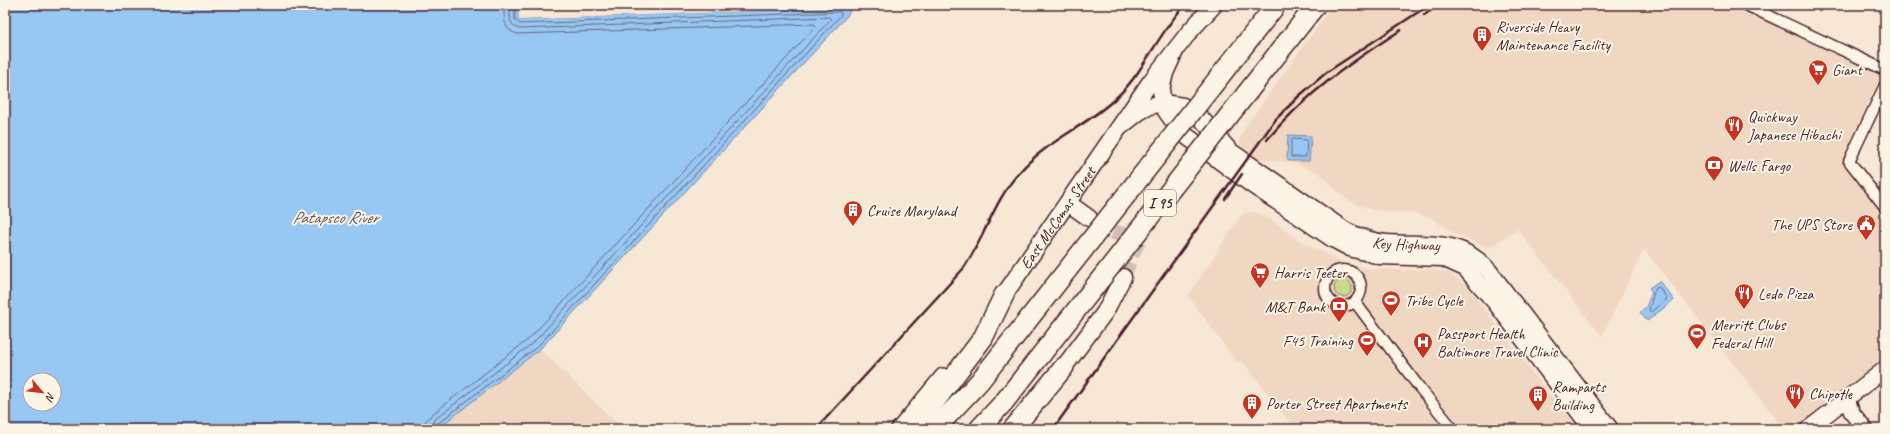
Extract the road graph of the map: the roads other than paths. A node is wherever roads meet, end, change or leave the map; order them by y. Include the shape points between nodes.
1 (1214, 5) edge
2 (1276, 5) edge
3 (1316, 5) edge
4 (1746, 5) edge
5 (1757, 7) edge
6 (1175, 51) junction
7 (1885, 70) edge
8 (1885, 86) edge
9 (1162, 103) junction
10 (1120, 127) junction
11 (1068, 203) junction
12 (1885, 207) edge
13 (1089, 218) tunnel mouth
14 (1123, 276) tunnel mouth
15 (1004, 295) junction
16 (1355, 302) dead end
17 (1064, 367) junction
18 (1885, 369) edge
19 (979, 382) junction
20 (1847, 399) junction
21 (1004, 402) junction
22 (1599, 426) edge
23 (899, 429) edge
24 (914, 429) edge
25 (935, 429) edge
26 (945, 429) edge
27 (979, 429) edge
28 (984, 429) edge
29 (1013, 429) edge
30 (1021, 429) edge
31 (1453, 429) edge
32 (1808, 429) edge
33 (1866, 429) edge

1 - 6 main road, East McComas Street
2 - 19 highway, I 95, bridge
3 - 21 highway, I 95, bridge
4 - 5 street
5 - 7 street
6 - 9 main road, Key Highway via 1162,79
6 - 10 main road, East McComas Street
8 - 12 street via 1849,161
9 - 10 main road via 1139,112
9 - 22 main road, Key Highway via 1174,124 1184,135 1251,184 1342,244 1380,256 1419,255 1443,258 1465,268
9 - 22 main road, Key Highway via 1176,104 1194,112 1230,151 1346,231 1367,240 1386,243 1449,246 1473,257 1493,276
10 - 11 main road, East McComas Street
11 - 13 main road
11 - 15 main road, East McComas Street
14 - 17 main road via 1105,312
15 - 23 street, East McComas Street via 942,378
15 - 24 highway via 983,338
16 - 31 street via 1418,387
17 - 29 highway
17 - 30 street
18 - 20 street
19 - 25 highway, I 95
19 - 26 highway, I 95
20 - 32 street
20 - 33 street via 1852,413
21 - 27 highway, I 95
21 - 28 highway, I 95

